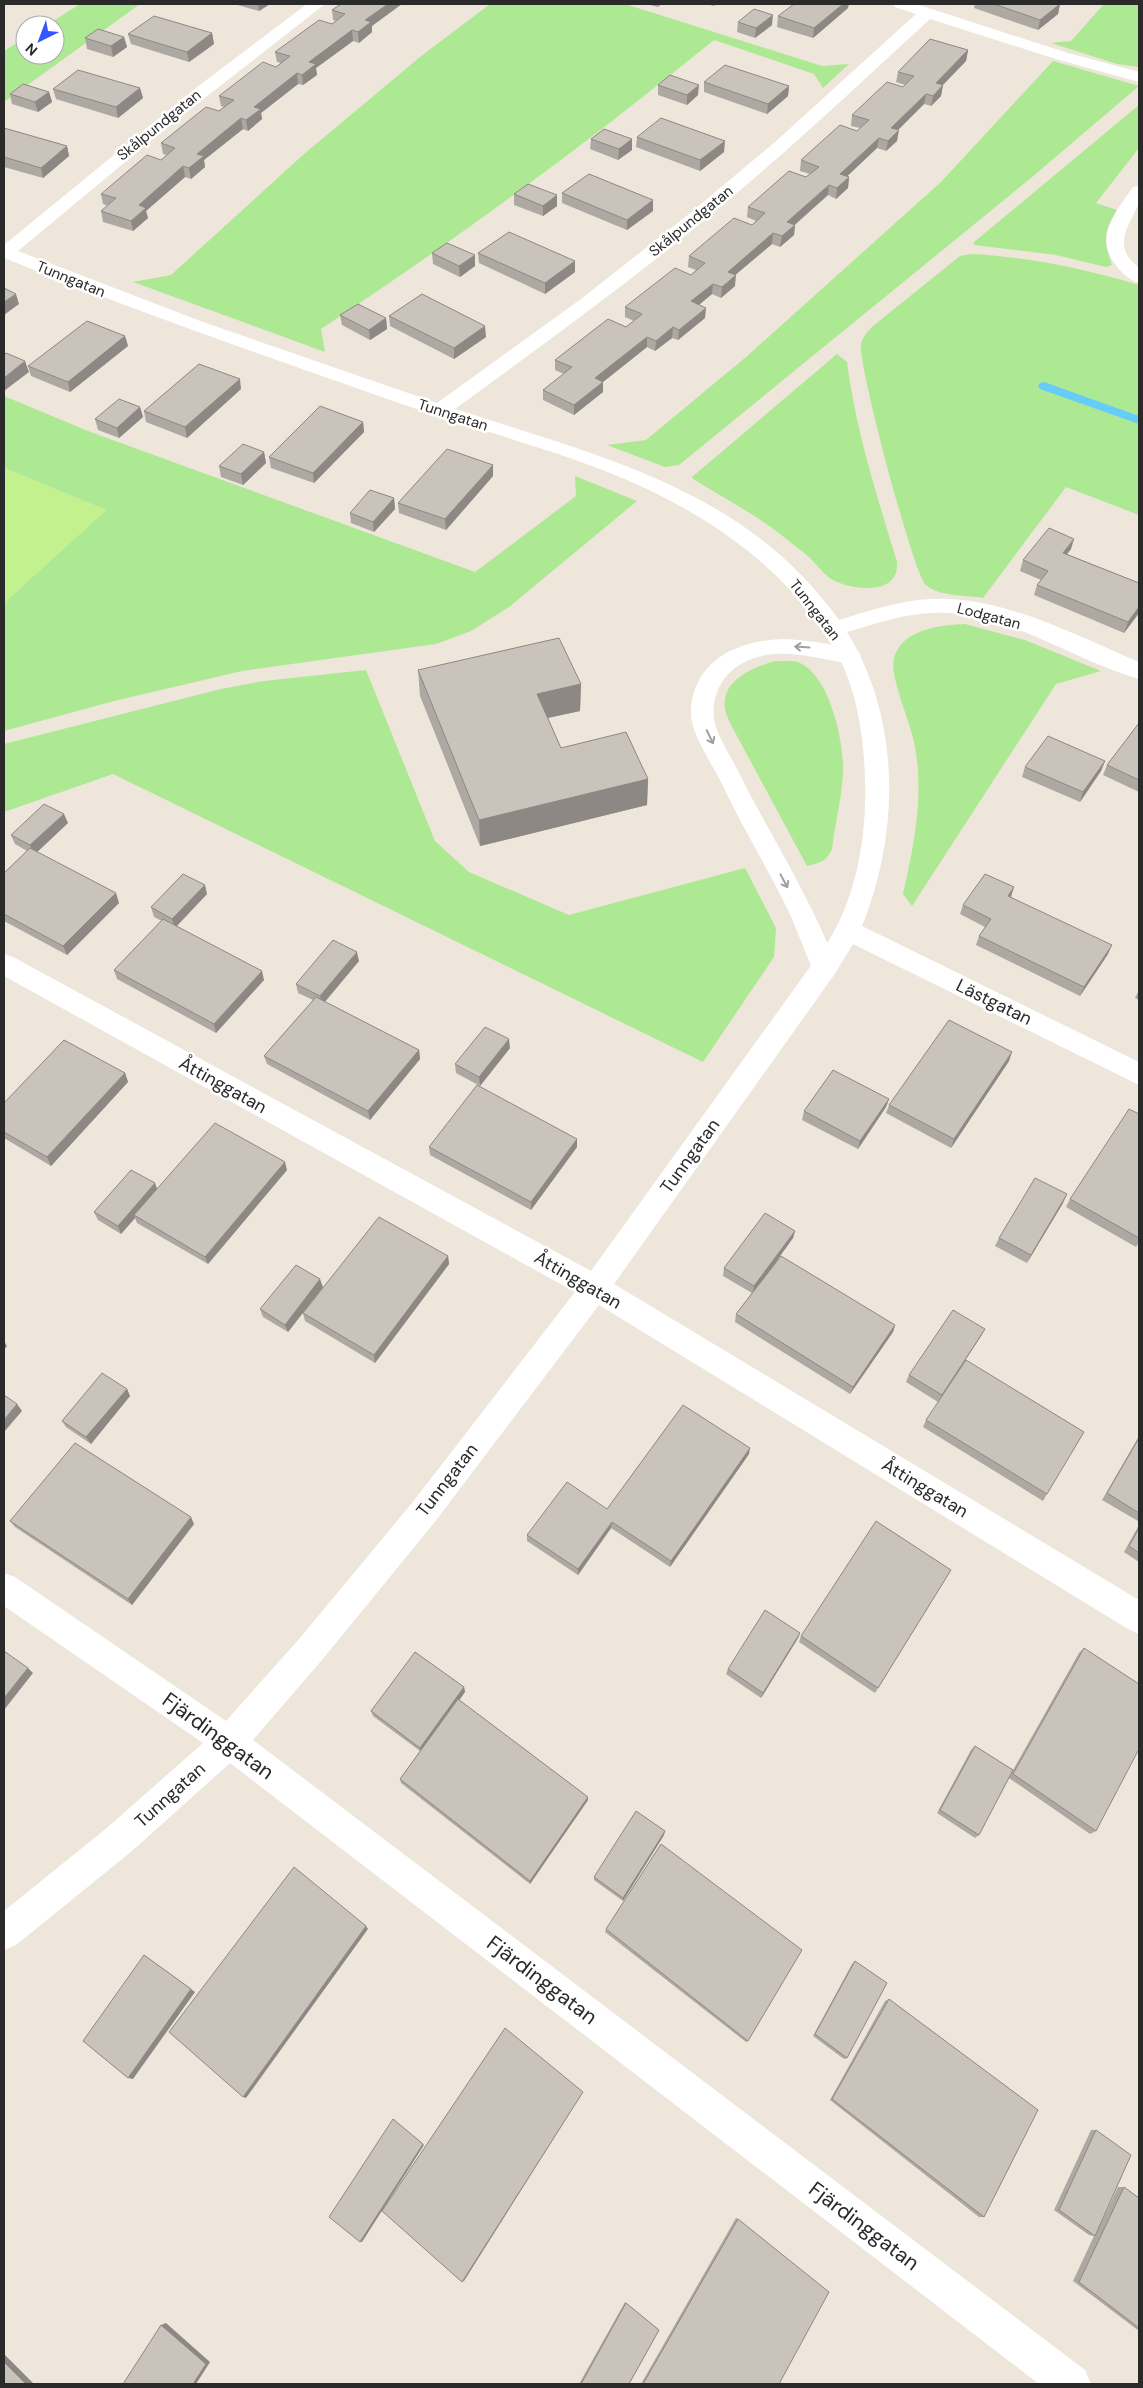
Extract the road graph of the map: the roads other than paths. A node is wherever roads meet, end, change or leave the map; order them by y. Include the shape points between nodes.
1 (317, 4) edge
2 (901, 4) edge
3 (928, 12) junction
4 (1139, 77) edge
5 (1139, 191) edge
6 (5, 252) edge
7 (1139, 277) edge
8 (439, 412) junction
9 (832, 629) junction
10 (850, 656) junction
11 (1139, 671) edge
12 (848, 930) junction
13 (4, 964) edge
14 (825, 968) junction
15 (1139, 1074) edge
16 (595, 1288) junction
17 (4, 1588) edge
18 (1139, 1618) edge
19 (229, 1742) junction
20 (4, 1933) edge
21 (1071, 2384) edge

1 - 6 street, Skålpundgatan via 229,68
2 - 3 street
3 - 4 street via 1062,56
3 - 8 street, Skålpundgatan via 730,190 587,304
5 - 7 street via 1113,234 1118,255 1128,270
6 - 8 street, Tunngatan via 117,297
8 - 9 street, Tunngatan via 628,472 706,512 782,568
9 - 10 street, Tunngatan
9 - 11 street, Lodgatan via 916,608 948,606 976,610 1019,623
10 - 12 street, Tunngatan via 870,714 878,769 877,813 870,859
10 -> 14 street, Tunngatan via 810,648 781,646 755,649 731,659 715,673 702,706 703,722 747,813 801,912
12 - 14 street, Tunngatan
12 - 15 street, Lästgatan
13 - 16 street, Åttinggatan
14 - 16 street, Tunngatan
16 - 18 street, Åttinggatan
16 - 19 street, Tunngatan via 423,1513
17 - 19 street, Fjärdinggatan
19 - 20 street, Tunngatan via 120,1840
19 - 21 street, Fjärdinggatan

